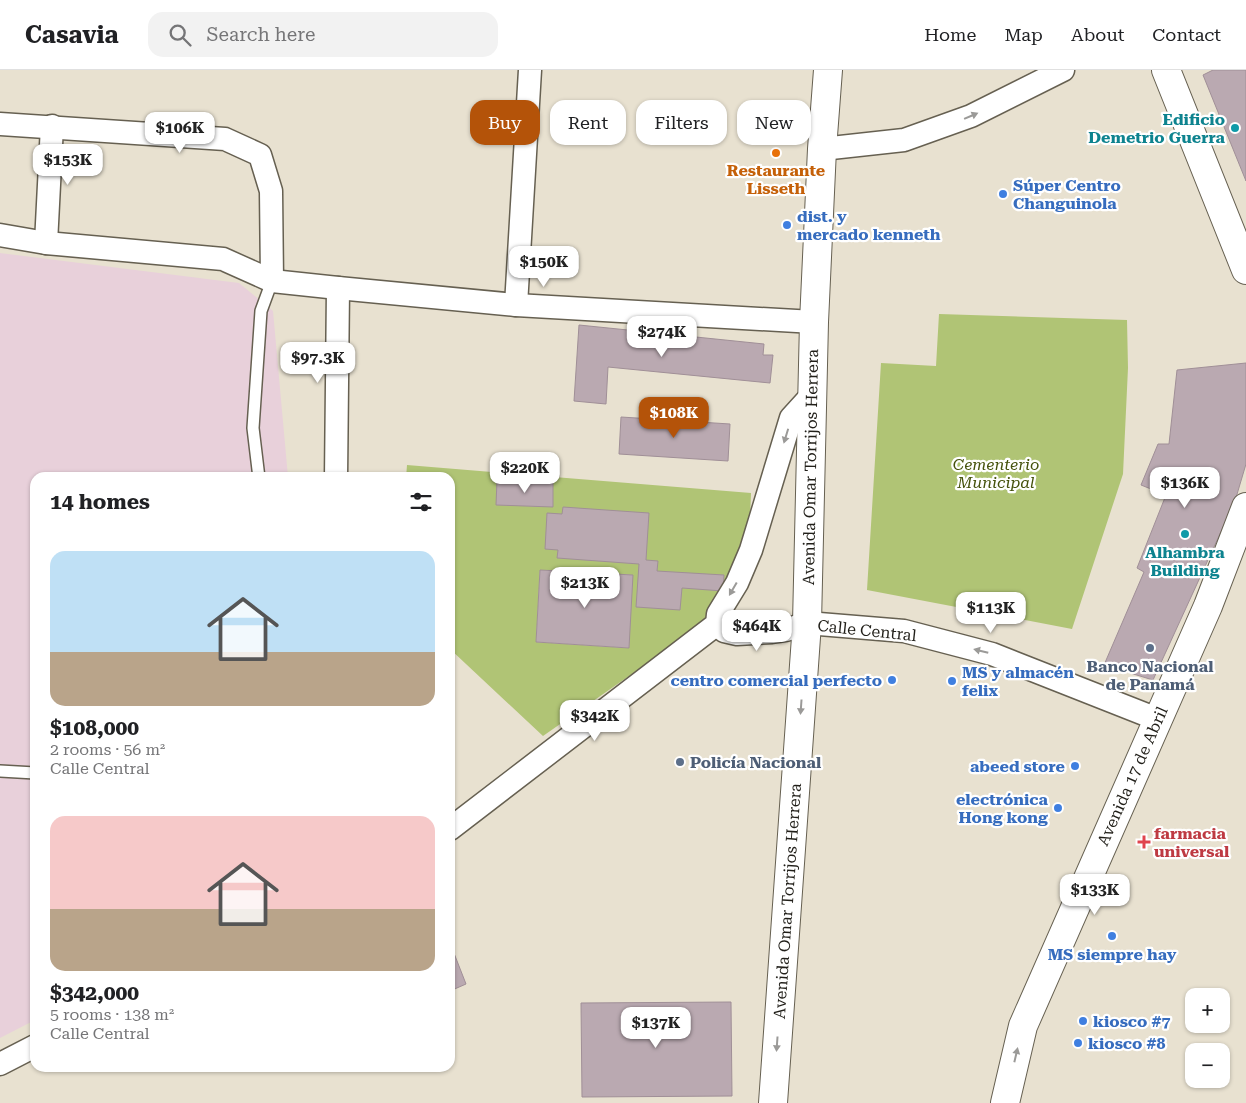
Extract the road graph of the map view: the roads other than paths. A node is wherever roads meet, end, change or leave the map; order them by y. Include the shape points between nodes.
1 (530, 70) edge
2 (828, 70) edge
3 (1063, 70) edge
4 (1166, 70) edge
5 (0, 124) edge
6 (52, 126) junction
7 (822, 149) junction
8 (0, 235) edge
9 (46, 243) junction
10 (1246, 270) edge
11 (272, 281) junction
12 (338, 288) junction
13 (516, 305) junction
14 (814, 322) junction
15 (811, 396) junction
16 (258, 472) edge
17 (336, 472) edge
18 (1246, 507) edge
19 (807, 623) junction
20 (716, 624) junction
21 (1157, 719) junction
22 (0, 771) edge
23 (30, 773) edge
24 (455, 826) edge
25 (30, 1049) edge
26 (0, 1064) edge
27 (773, 1103) edge
28 (1005, 1103) edge

1 - 13 street
2 - 7 main road, Avenida Omar Torrijos Herrera
7 -> 3 street via 904,140 971,116
4 - 10 main road
5 - 6 street
6 - 9 street
6 - 11 street via 225,139 260,155 271,191
7 - 14 main road, Avenida Omar Torrijos Herrera
8 - 9 street
9 - 11 street via 223,259
11 - 12 street
11 - 16 lane via 261,311 253,428
12 - 13 street
12 - 17 street
13 - 14 street
14 - 15 main road, Avenida Omar Torrijos Herrera
15 - 19 main road, Avenida Omar Torrijos Herrera
15 -> 20 street via 791,418 752,550 718,614
18 - 21 main road, Avenida 17 de Abril via 1208,606
19 - 20 street, Calle Central via 786,630 737,634 724,631
21 -> 19 street, Calle Central via 992,654 904,631
19 -> 27 main road, Avenida Omar Torrijos Herrera
20 - 24 street
28 -> 21 main road, Avenida 17 de Abril via 1023,1026
22 - 23 lane
25 - 26 street

